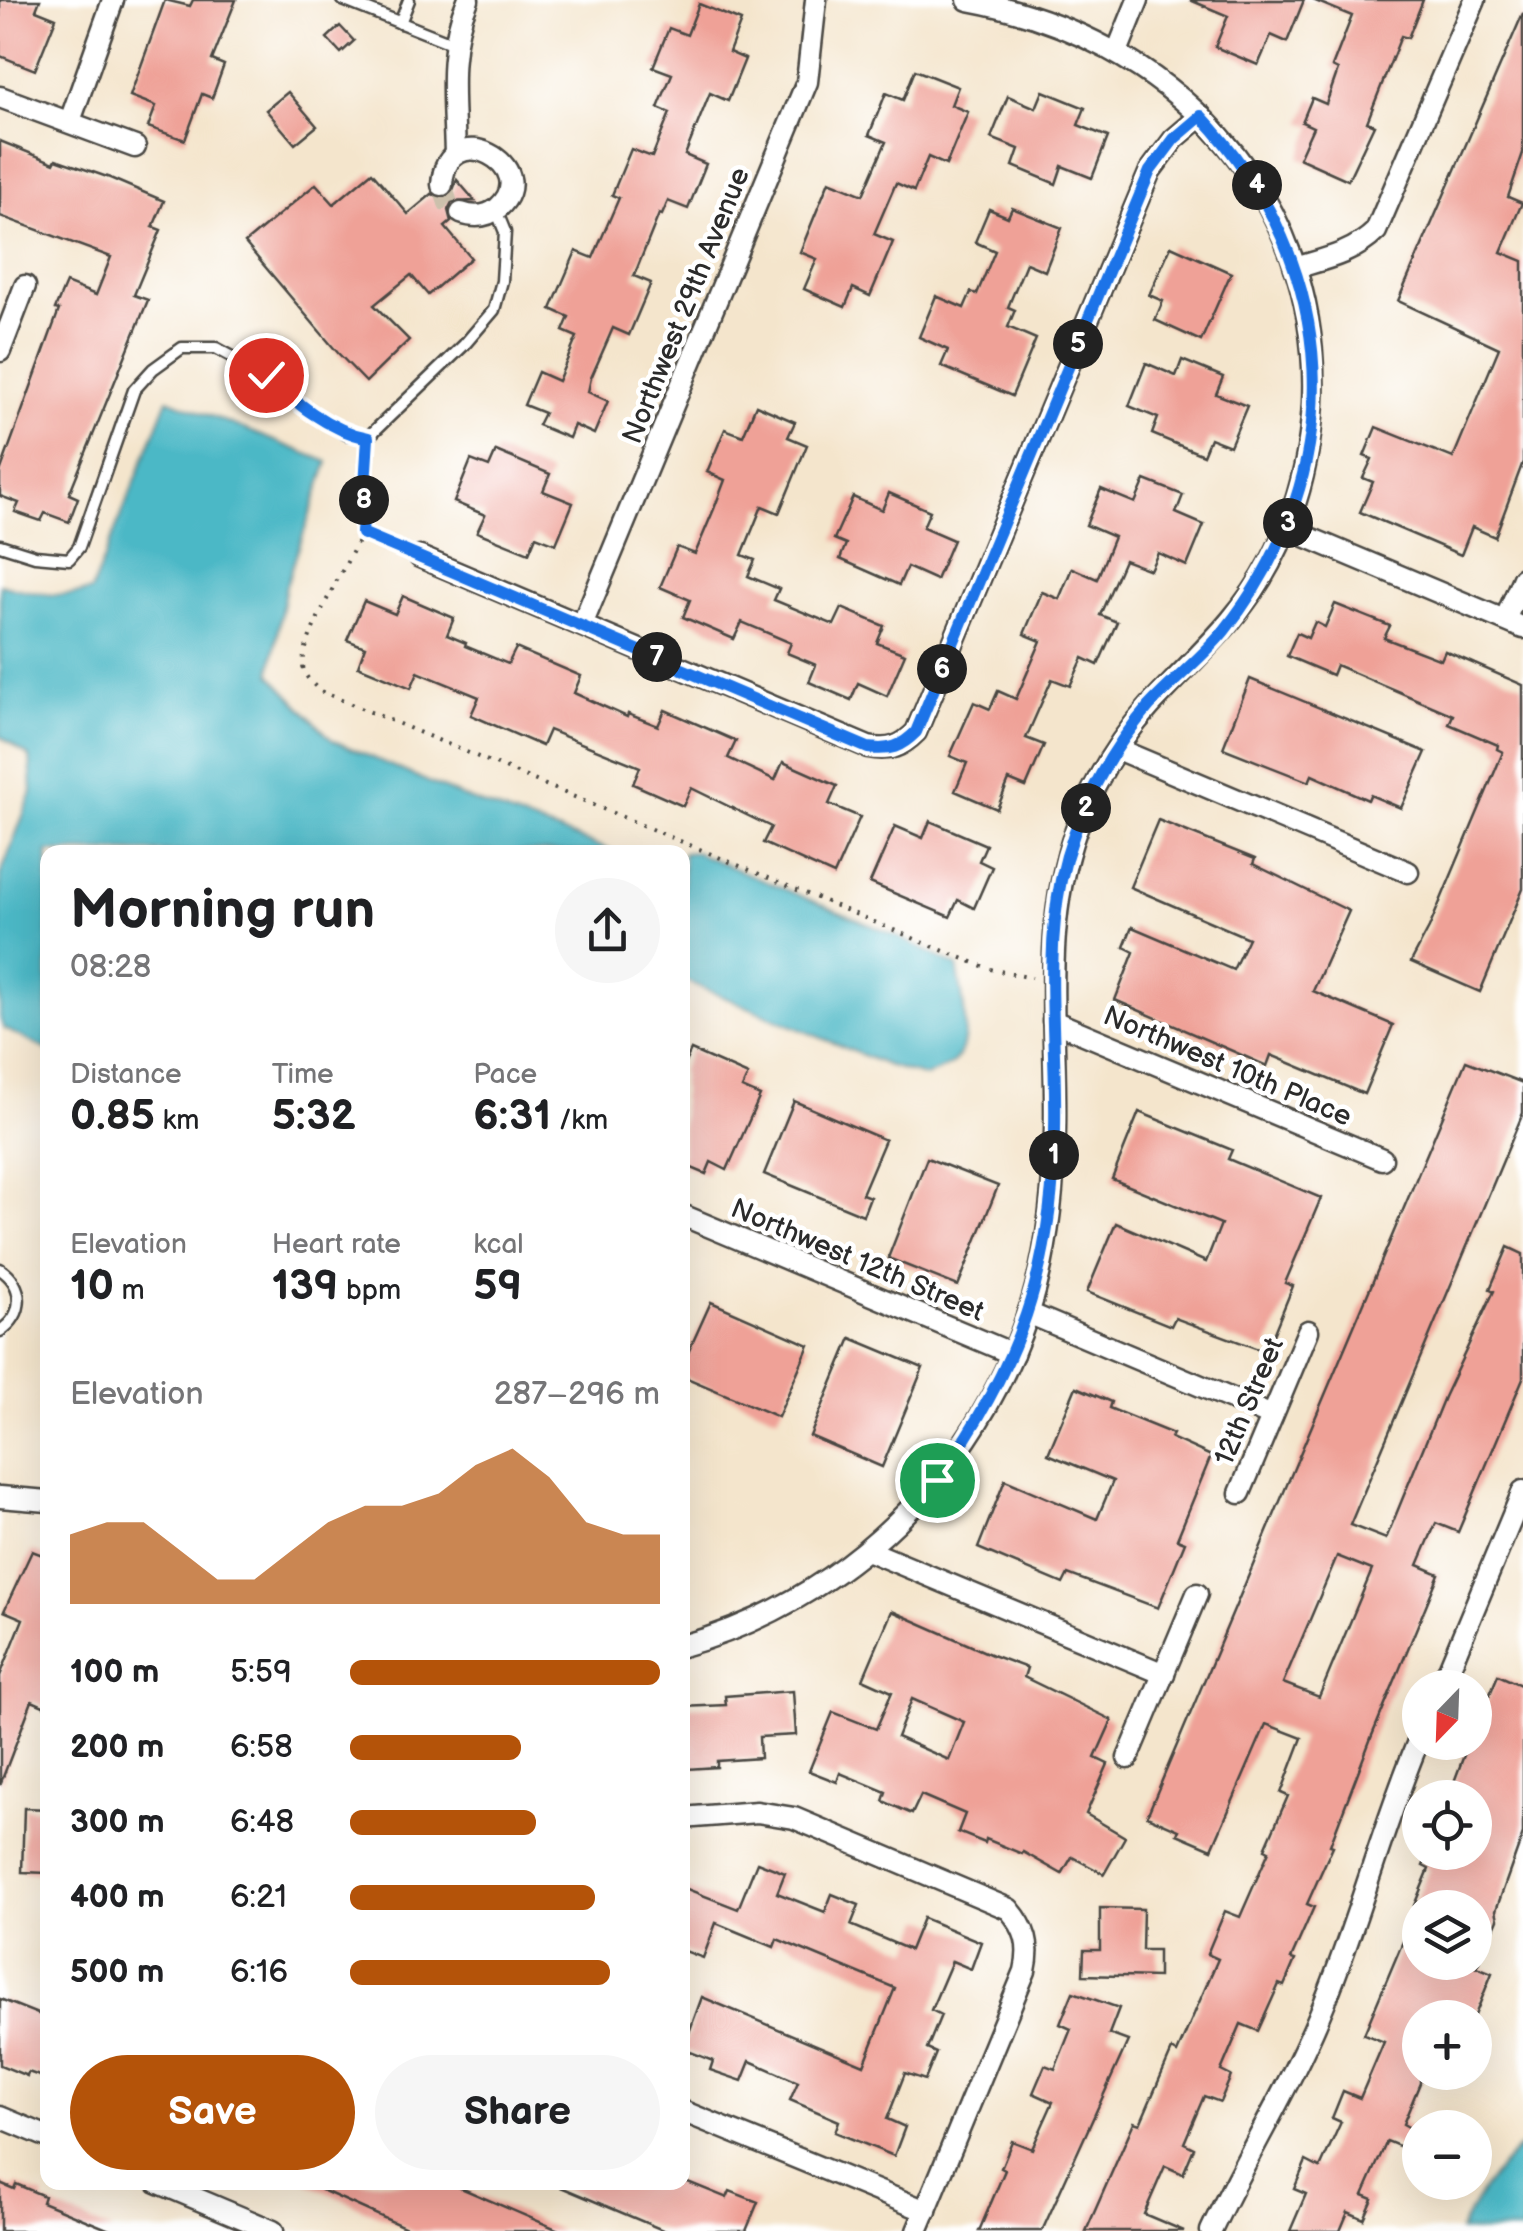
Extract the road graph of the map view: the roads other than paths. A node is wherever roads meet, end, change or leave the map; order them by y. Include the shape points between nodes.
1 (113, 0) edge
2 (343, 0) edge
3 (409, 0) edge
4 (468, 0) edge
5 (816, 0) edge
6 (968, 0) edge
7 (1138, 0) edge
8 (1474, 0) edge
9 (400, 23) junction
10 (454, 44) junction
11 (1117, 52) junction
12 (0, 97) edge
13 (1201, 116) junction
14 (70, 121) junction
15 (135, 147) dead end
16 (456, 155) junction
17 (442, 185) dead end
18 (496, 210) junction
19 (461, 213) dead end
20 (1296, 268) junction
21 (25, 286) dead end
22 (0, 351) edge
23 (1286, 528) junction
24 (0, 545) edge
25 (420, 557) road end
26 (1523, 578) edge
27 (1514, 624) edge
28 (582, 625) junction
29 (1117, 749) junction
30 (1408, 872) dead end
31 (1053, 1021) junction
32 (1382, 1160) dead end
33 (690, 1218) edge
34 (0, 1269) edge
35 (1028, 1314) junction
36 (0, 1331) edge
37 (1308, 1331) dead end
38 (1013, 1354) junction
39 (1272, 1416) junction
40 (1523, 1491) edge
41 (1240, 1493) dead end
42 (0, 1497) edge
43 (40, 1500) edge
44 (1514, 1538) edge
45 (866, 1550) junction
46 (1197, 1594) dead end
47 (690, 1643) edge
48 (1450, 1670) edge
49 (1164, 1674) junction
50 (1128, 1758) dead end
51 (1410, 1760) edge
52 (690, 1817) edge
53 (690, 2115) edge
54 (0, 2118) edge
55 (40, 2134) edge
56 (176, 2190) edge
57 (921, 2221) edge
58 (274, 2231) edge
59 (1211, 2231) edge

1 - 14 street
2 - 9 lane
3 - 9 lane
4 - 10 street
5 - 28 street, Northwest 29th Avenue via 807,82
6 - 11 street via 1061,24
7 - 11 street
8 - 20 street via 1376,231 1348,251
9 - 10 lane
10 - 16 street
11 - 13 street
12 - 14 street
13 - 20 street via 1252,176
13 - 28 street via 1150,171 916,732 903,745 868,748
14 - 15 street
16 - 17 street
16 - 18 street via 486,150 503,163 508,193
18 - 19 street via 476,217
18 - 24 lane via 505,232 494,310 368,438 346,434 266,375 216,348 182,348 134,390 70,559
20 - 23 street via 1314,376 1312,427
21 - 22 street
23 - 27 street
23 - 29 street via 1222,634
25 - 28 street
26 - 27 street
29 - 30 street
29 - 31 street via 1077,828 1062,878 1053,930
31 - 32 street, Northwest 10th Place
31 - 35 street via 1052,1190
33 - 38 street, Northwest 12th Street
34 - 36 lane via 20,1300 13,1321
35 - 38 street
35 - 39 street
37 - 39 street, 12th Street
38 - 45 street via 972,1432 937,1480
39 - 41 street, 12th Street
40 - 44 street
42 - 43 street
44 - 48 street
45 - 47 street via 760,1618
45 - 49 street
46 - 49 street
49 - 50 street
51 - 59 street via 1323,2008
52 - 57 street via 758,1812 794,1818 1009,1909 1020,1922 1029,1955 1025,1971
53 - 57 street
54 - 55 street
56 - 58 street

